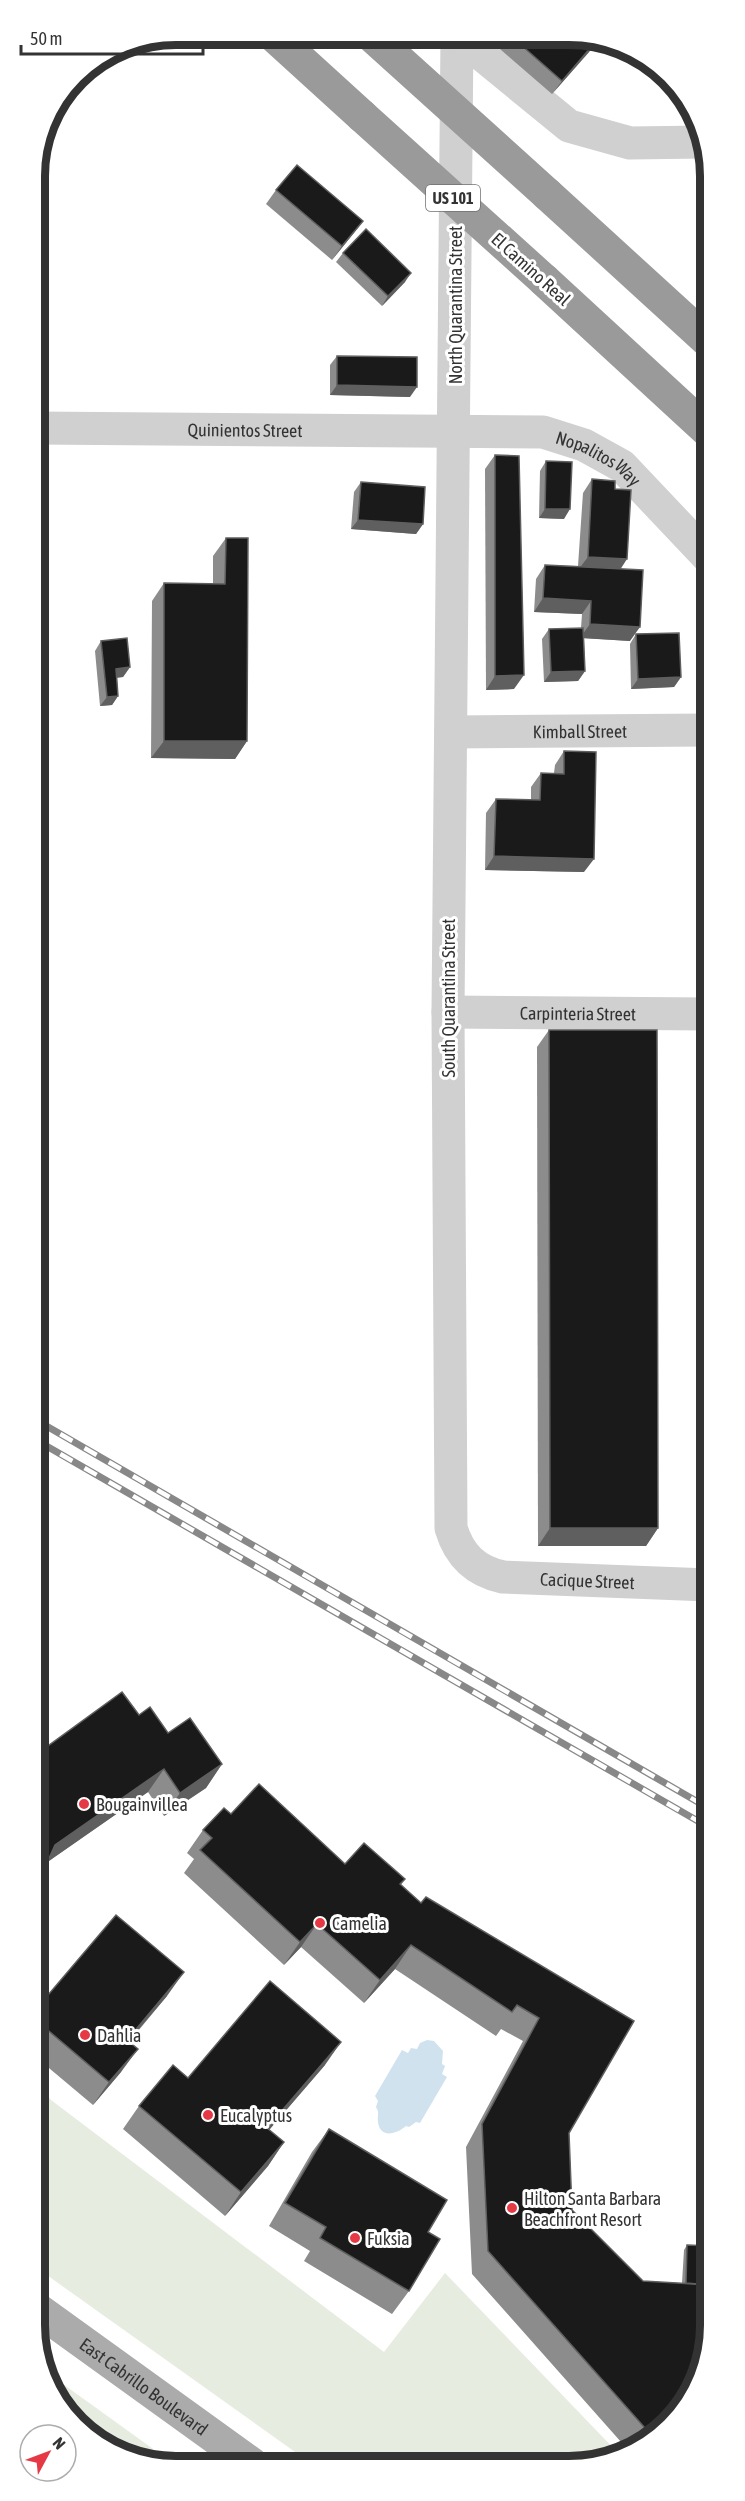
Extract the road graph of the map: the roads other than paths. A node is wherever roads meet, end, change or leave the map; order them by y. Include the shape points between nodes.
1 (284, 45) edge
2 (382, 45) edge
3 (458, 45) edge
4 (469, 45) edge
5 (695, 142) edge
6 (700, 334) edge
7 (700, 423) edge
8 (45, 428) edge
9 (454, 430) junction
10 (700, 549) edge
11 (700, 730) edge
12 (451, 732) junction
13 (448, 1012) junction
14 (700, 1014) edge
15 (469, 1561) joint
16 (700, 1585) edge
17 (45, 2315) edge
18 (241, 2456) edge

1 - 7 highway, El Camino Real / US 101, bridge
2 - 6 highway, bridge
3 - 9 street, North Quarantina Street
4 - 5 street via 568,126 630,143
8 - 9 street, Quinientos Street
9 - 10 street, Nopalitos Way via 543,432 584,445 622,466
9 - 12 street, South Quarantina Street
11 - 12 street, Kimball Street
12 - 13 street, South Quarantina Street
13 - 14 street, Carpinteria Street
13 - 15 street, South Quarantina Street via 450,1516 454,1540
15 - 16 street, Cacique Street via 503,1577
17 - 18 main road, East Cabrillo Boulevard

